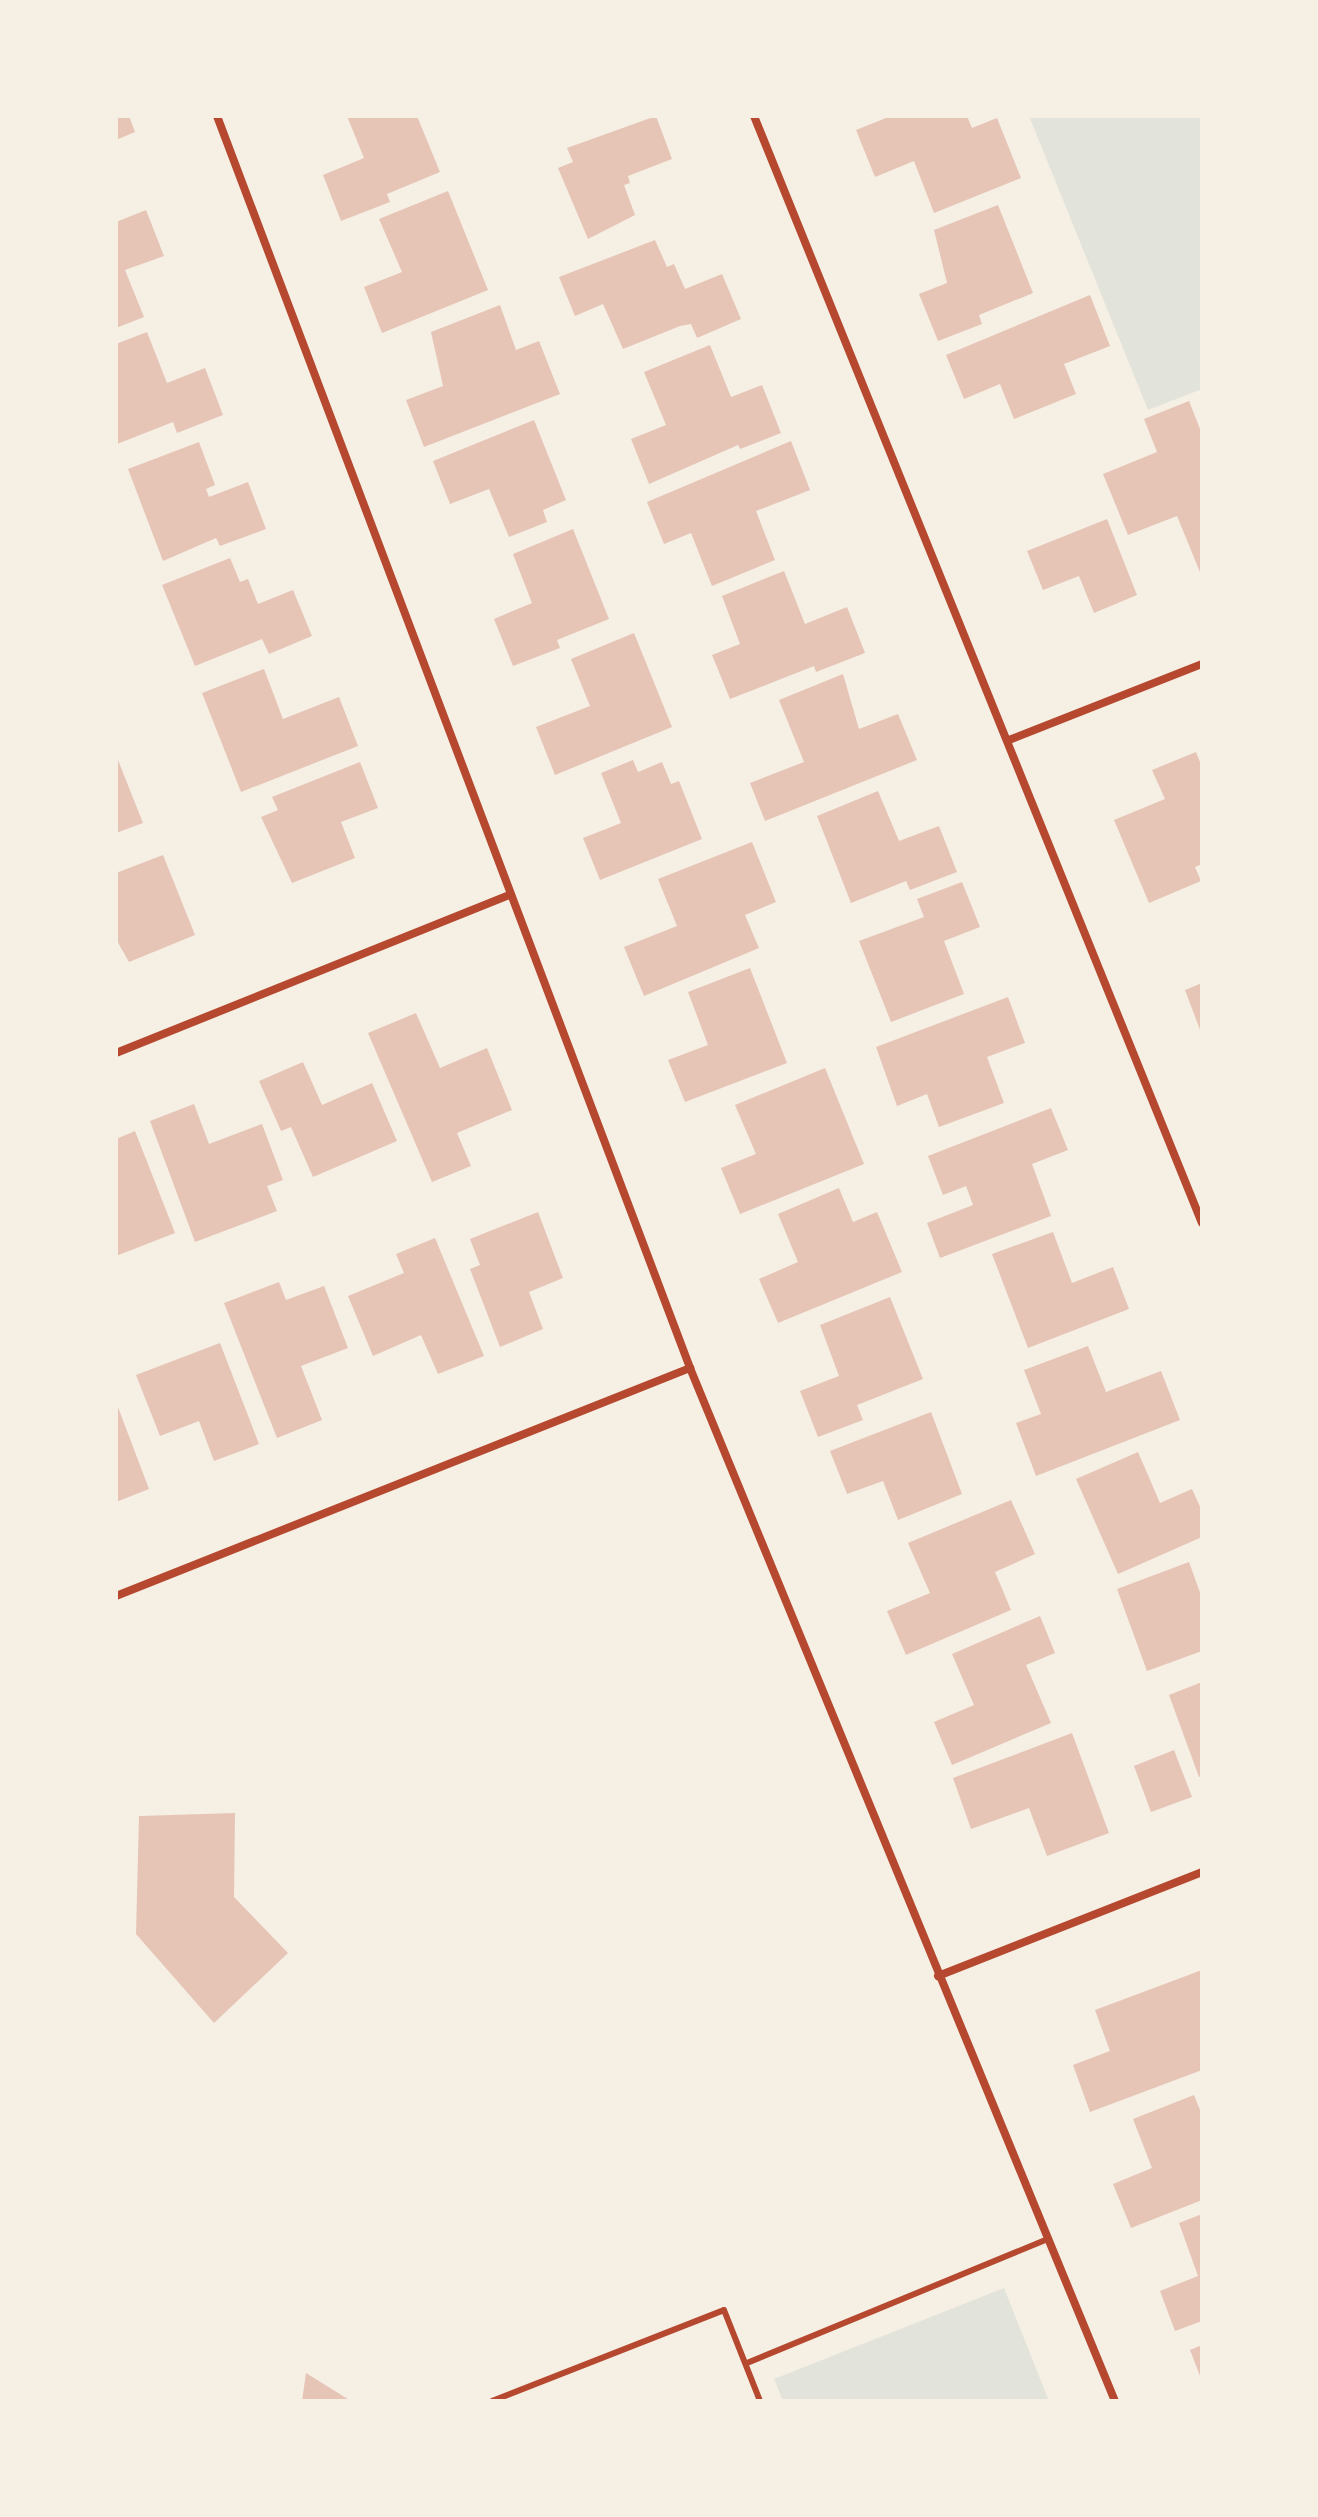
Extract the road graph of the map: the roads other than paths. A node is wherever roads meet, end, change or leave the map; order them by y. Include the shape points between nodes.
1 (217, 116) edge
2 (754, 116) edge
3 (1202, 664) edge
4 (1009, 740) junction
5 (509, 895) junction
6 (116, 1053) edge
7 (1201, 1220) edge
8 (690, 1368) junction
9 (116, 1596) edge
10 (1202, 1872) edge
11 (938, 1976) junction
12 (1048, 2239) junction
13 (747, 2363) junction
14 (492, 2401) edge
15 (760, 2401) edge
16 (1115, 2401) edge

1 - 5 street
2 - 4 street
3 - 4 street
4 - 7 street
5 - 6 street
5 - 8 street
8 - 9 street
8 - 11 street
10 - 11 street
11 - 12 street
12 - 13 lane
12 - 16 street
13 - 14 lane via 724,2310
13 - 15 lane

